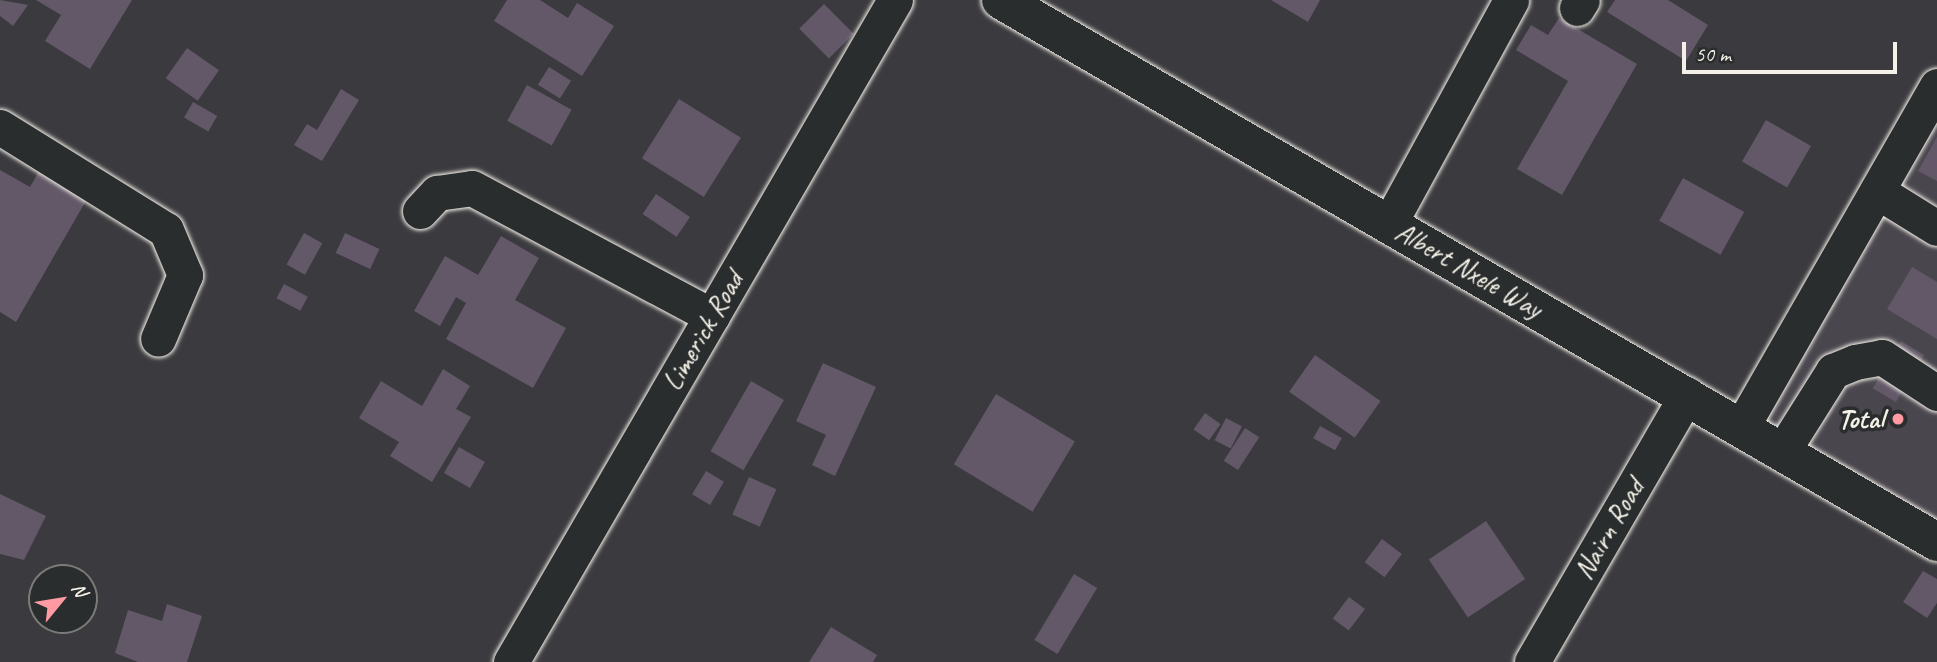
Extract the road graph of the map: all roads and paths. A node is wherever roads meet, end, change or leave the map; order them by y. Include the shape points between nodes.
1 (895, 0) edge
2 (1001, 0) edge
3 (1511, 0) edge
4 (1937, 86) edge
5 (0, 127) edge
6 (1877, 191) junction
7 (420, 211) dead end
8 (1389, 224) junction
9 (1937, 228) edge
10 (712, 316) junction
11 (158, 339) dead end
12 (1937, 393) edge
13 (1687, 395) junction
14 (1741, 428) junction
15 (1782, 452) junction
16 (1934, 532) edge
17 (511, 662) edge
18 (1531, 662) edge

1 - 10 street, Limerick Road
2 - 8 main road, Albert Nxele Way
3 - 8 street
4 - 6 street
5 - 11 street via 166,230 185,275
6 - 9 street
6 - 14 street
7 - 10 street via 436,193 472,188
8 - 13 main road, Albert Nxele Way
10 - 17 street, Limerick Road
12 - 15 street via 1882,357 1855,362 1833,371
13 - 14 main road, Albert Nxele Way
13 - 18 street, Nairn Road
14 - 15 main road, Albert Nxele Way
15 - 16 main road, Albert Nxele Way

